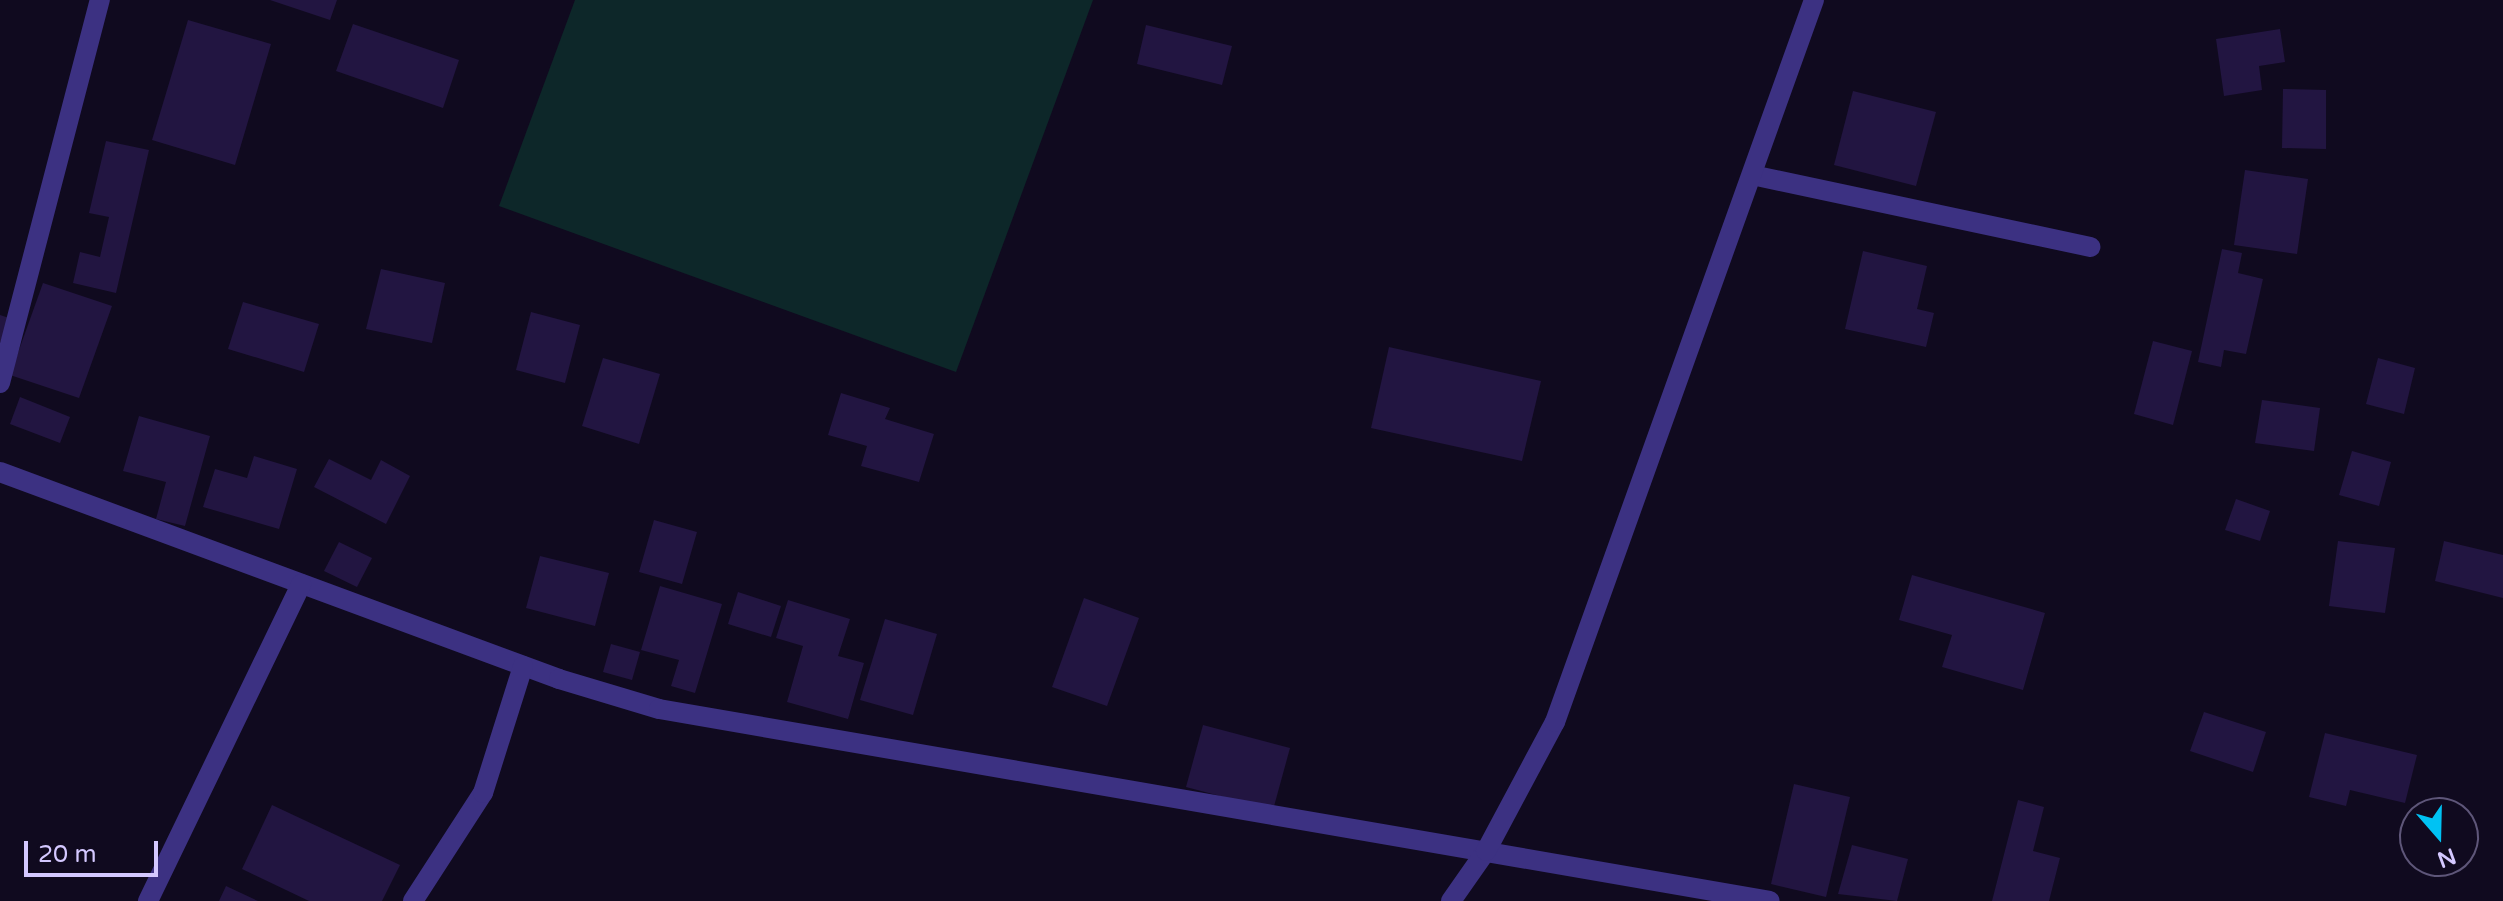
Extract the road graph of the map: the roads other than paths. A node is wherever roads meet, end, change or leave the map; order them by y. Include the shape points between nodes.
1 (100, 0) edge
2 (1814, 0) edge
3 (1752, 175) junction
4 (2090, 247) dead end
5 (0, 383) edge
6 (0, 472) edge
7 (301, 584) junction
8 (523, 666) junction
9 (1486, 851) junction
10 (148, 901) edge
11 (413, 901) edge
12 (1451, 901) edge
13 (1770, 901) edge

1 - 5 street
2 - 3 street
3 - 4 street
3 - 9 street via 1555,722
6 - 7 street
7 - 8 street
7 - 10 street
8 - 9 street via 659,709
8 - 11 street via 483,793
9 - 12 street
9 - 13 street

